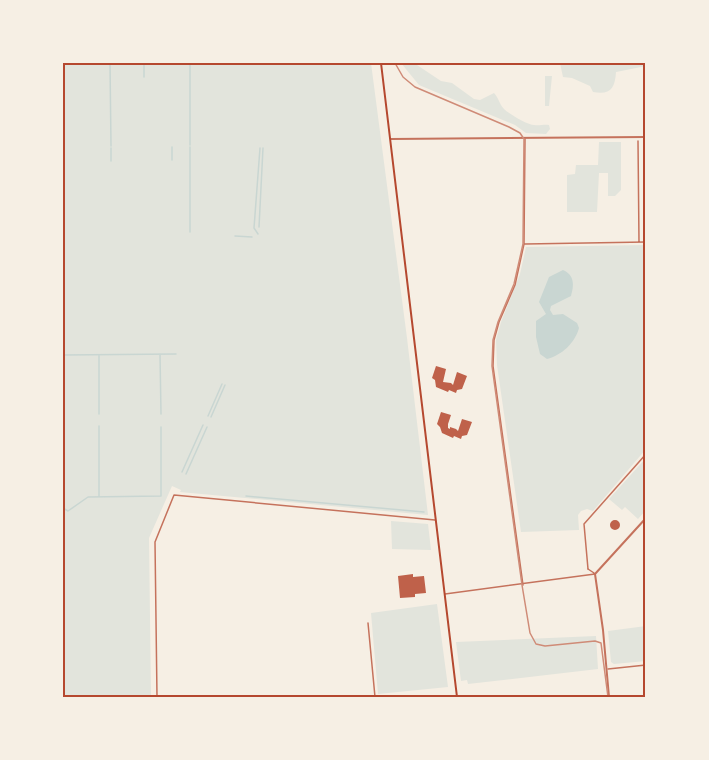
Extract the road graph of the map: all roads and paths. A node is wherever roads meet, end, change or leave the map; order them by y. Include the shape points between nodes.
1 (381, 63) edge
2 (646, 137) edge
3 (390, 138) junction
4 (525, 139) junction
5 (638, 141) dead end
6 (639, 242) junction
7 (646, 242) edge
8 (524, 244) junction
9 (646, 454) edge
10 (646, 518) edge
11 (436, 520) junction
12 (595, 574) junction
13 (523, 585) junction
14 (444, 594) junction
15 (368, 623) dead end
16 (646, 665) edge
17 (606, 669) junction
18 (157, 697) edge
19 (375, 697) edge
20 (457, 697) edge
21 (609, 697) edge

1 - 3 main road
2 - 4 street
3 - 4 street
3 - 11 main road
4 - 8 street
5 - 6 street
6 - 7 street
6 - 8 street
8 - 13 street via 515,285 494,340 493,366
9 - 12 street via 584,524 588,569
10 - 12 street
11 - 14 main road
11 - 18 street via 174,495 155,542
12 - 13 street
12 - 17 street
13 - 14 street
14 - 20 main road
15 - 19 street
16 - 17 street
17 - 21 street

